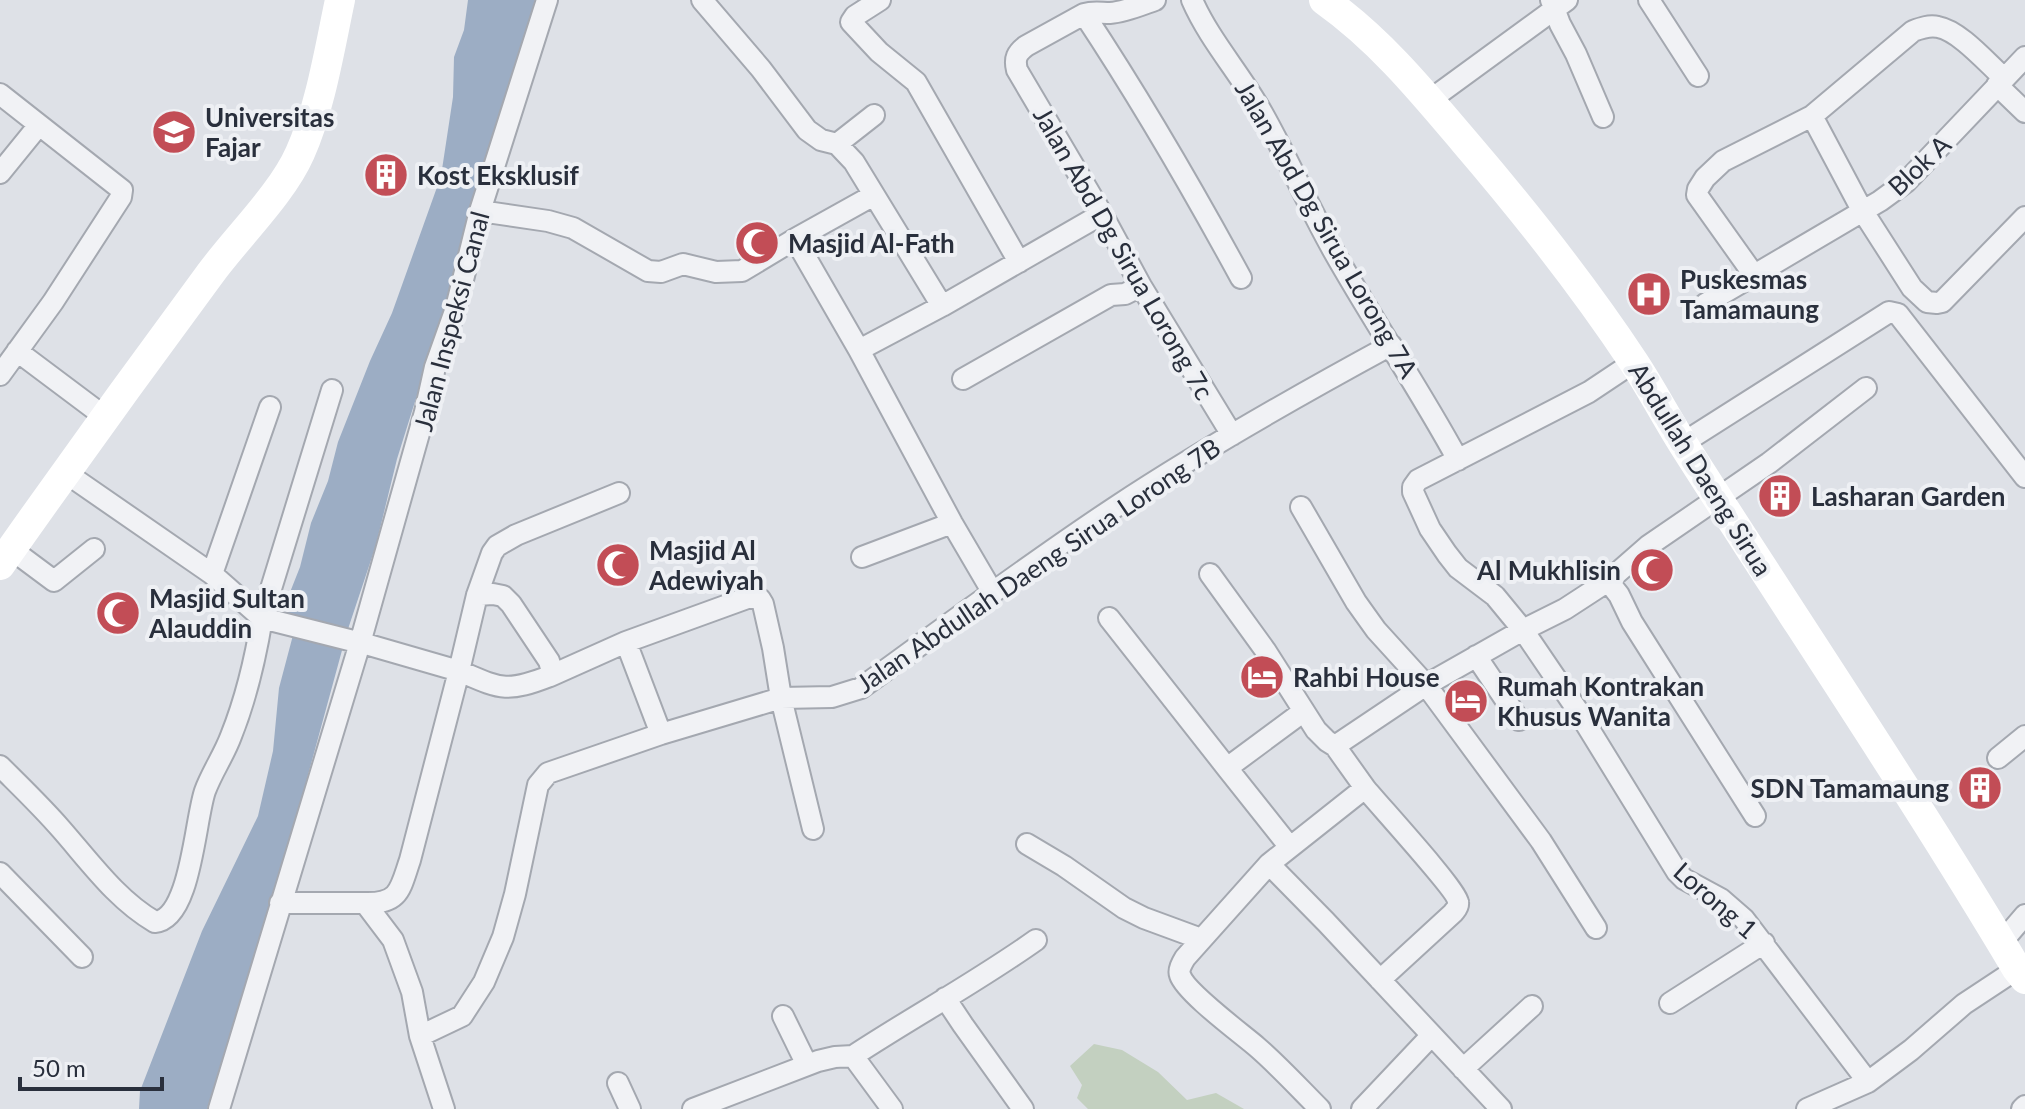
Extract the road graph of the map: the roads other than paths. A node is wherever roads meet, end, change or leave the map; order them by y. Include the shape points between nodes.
1 (340, 0) edge
2 (547, 0) edge
3 (702, 0) edge
4 (880, 0) edge
5 (1155, 0) edge
6 (1192, 0) edge
7 (1324, 0) edge
8 (1649, 0) edge
9 (1558, 3) edge
10 (1084, 14) junction
11 (2025, 57) edge
12 (1698, 76) dead end
13 (2001, 82) junction
14 (0, 94) edge
15 (1430, 100) junction
16 (2025, 112) edge
17 (874, 115) dead end
18 (1812, 116) junction
19 (1603, 117) dead end
20 (39, 125) junction
21 (837, 144) junction
22 (0, 173) edge
23 (874, 195) junction
24 (1862, 210) junction
25 (480, 211) junction
26 (1102, 214) junction
27 (2025, 217) edge
28 (795, 239) junction
29 (1019, 262) junction
30 (1754, 275) junction
31 (1241, 278) dead end
32 (1141, 286) junction
33 (1705, 304) dead end
34 (942, 306) junction
35 (1391, 345) junction
36 (859, 350) junction
37 (17, 351) junction
38 (1634, 362) junction
39 (0, 375) edge
40 (963, 379) dead end
41 (1866, 388) dead end
42 (332, 390) dead end
43 (270, 407) dead end
44 (105, 417) junction
45 (1232, 435) junction
46 (1683, 443) junction
47 (1458, 460) junction
48 (66, 473) junction
49 (2025, 477) edge
50 (619, 493) dead end
51 (1718, 496) junction
52 (1301, 507) dead end
53 (952, 523) junction
54 (94, 549) dead end
55 (5, 557) edge
56 (862, 557) dead end
57 (212, 574) junction
58 (1210, 574) dead end
59 (1608, 581) junction
60 (993, 593) junction
61 (477, 595) junction
62 (1109, 618) dead end
63 (267, 620) junction
64 (1523, 630) junction
65 (356, 642) junction
66 (626, 642) junction
67 (1476, 656) junction
68 (459, 671) junction
69 (550, 676) junction
70 (1426, 685) junction
71 (781, 698) junction
72 (1304, 711) junction
73 (1519, 720) dead end
74 (661, 734) junction
75 (2025, 736) edge
76 (1335, 746) junction
77 (1998, 758) dead end
78 (0, 766) edge
79 (1227, 768) junction
80 (1365, 788) junction
81 (1755, 816) dead end
82 (813, 829) dead end
83 (1027, 844) dead end
84 (1289, 846) junction
85 (1269, 864) junction
86 (0, 873) edge
87 (280, 903) junction
88 (365, 903) junction
89 (2025, 915) edge
90 (1596, 928) dead end
91 (1201, 939) junction
92 (1036, 940) dead end
93 (1764, 943) junction
94 (2001, 943) junction
95 (82, 957) dead end
96 (2021, 974) edge
97 (1380, 980) junction
98 (945, 998) junction
99 (1670, 1003) dead end
100 (1532, 1006) dead end
101 (783, 1016) dead end
102 (420, 1036) junction
103 (1431, 1036) junction
104 (853, 1056) junction
105 (807, 1065) junction
106 (1463, 1069) junction
107 (1868, 1082) junction
108 (618, 1083) dead end
109 (219, 1109) edge
110 (444, 1109) edge
111 (630, 1109) edge
112 (693, 1109) edge
113 (892, 1109) edge
114 (1023, 1109) edge
115 (1320, 1109) edge
116 (1362, 1109) edge
117 (1501, 1109) edge
118 (1807, 1109) edge

1 - 44 main road via 300,154
2 - 25 street, Jalan Inspeksi Canal
3 - 21 street via 807,130
4 - 29 street via 851,22 916,82
5 - 10 street via 1110,13
6 - 35 street, Jalan Abd Dg Sirua Lorong 7A via 1261,111 1333,249
7 - 15 main road, Abdullah Daeng Sirua via 1376,42
8 - 12 street
9 - 15 street
9 - 19 street via 1560,24
10 - 26 street, Jalan Abd Dg Sirua Lorong 7c via 1019,52 1015,63
10 - 31 street via 1178,163
11 - 13 street, Blok A
13 - 16 street
13 - 18 street via 1957,36 1926,26 1913,31
13 - 24 street, Blok A via 1906,182
14 - 20 street
15 - 38 main road, Abdullah Daeng Sirua via 1551,246
17 - 21 street
18 - 24 street
18 - 30 street via 1723,161 1698,189 1700,201
20 - 22 street
20 - 37 street via 122,190
21 - 23 street
23 - 28 street
23 - 34 street
24 - 27 street via 1912,288 1931,303 1942,302
24 - 30 street, Blok A
25 - 28 street via 573,228 648,271 683,264 716,272 742,271
25 - 65 street, Jalan Inspeksi Canal
26 - 29 street
26 - 32 street, Jalan Abd Dg Sirua Lorong 7c
28 - 36 street
29 - 34 street
30 - 33 street, Blok A
32 - 40 street via 1111,295
32 - 45 street, Jalan Abd Dg Sirua Lorong 7c
34 - 36 street
35 - 45 street, Jalan Abdullah Daeng Sirua Lorong 7B
35 - 47 street, Jalan Abd Dg Sirua Lorong 7A
36 - 53 street
37 - 39 street
37 - 44 street
38 - 46 main road, Abdullah Daeng Sirua
38 - 47 street via 1589,392
41 - 51 street
42 - 63 street
43 - 57 street
44 - 48 main road
45 - 60 street, Jalan Abdullah Daeng Sirua Lorong 7B via 1117,506
46 - 49 street via 1889,312 1898,314
46 - 51 main road, Abdullah Daeng Sirua
47 - 64 street, Lorong 1 via 1418,480 1413,492 1430,529 1458,568 1495,596
48 - 55 main road
48 - 57 street
50 - 61 street via 497,546
51 - 59 street
51 - 94 main road, Abdullah Daeng Sirua
52 - 70 street via 1356,602
53 - 56 street
53 - 60 street
54 - 55 street via 54,581
57 - 63 street
58 - 72 street
59 - 64 street
59 - 81 street
60 - 71 street, Jalan Abdullah Daeng Sirua Lorong 7B via 861,688 832,697
61 - 68 street
61 - 69 street via 498,594 511,604 549,661
62 - 79 street
63 - 65 street
63 - 78 street via 232,735 205,790 181,891 172,913 161,921 151,920 116,891
64 - 67 street
64 - 93 street, Lorong 1 via 1677,872 1721,899
65 - 68 street
65 - 87 street, Jalan Inspeksi Canal
66 - 69 street
66 - 71 street via 757,597 770,633
66 - 74 street
67 - 70 street
67 - 73 street
68 - 69 street via 510,688
68 - 88 street via 400,888 392,900
70 - 76 street
70 - 90 street via 1541,841
71 - 74 street, Jalan Abdullah Daeng Sirua Lorong 7B
71 - 82 street
72 - 76 street
72 - 79 street
74 - 102 street, Jalan Abdullah Daeng Sirua Lorong 7B via 543,777 503,937 484,982 462,1016
75 - 77 street
76 - 80 street
79 - 84 street
80 - 84 street
80 - 97 street via 1458,900 1453,913
83 - 91 street via 1124,908
84 - 85 street
85 - 91 street
85 - 97 street
86 - 95 street
87 - 88 street
87 - 109 street, Jalan Inspeksi Canal
88 - 102 street via 393,940 412,992
89 - 94 street
91 - 115 street via 1185,958 1180,977
92 - 98 street
93 - 99 street
93 - 107 street, Lorong 1
94 - 96 main road, Abdullah Daeng Sirua
96 - 107 street via 1964,1004
97 - 103 street
98 - 104 street
98 - 114 street
100 - 106 street
101 - 105 street
102 - 110 street
103 - 106 street
103 - 116 street
104 - 105 street
104 - 113 street
105 - 112 street
106 - 117 street
107 - 118 street
108 - 111 street

